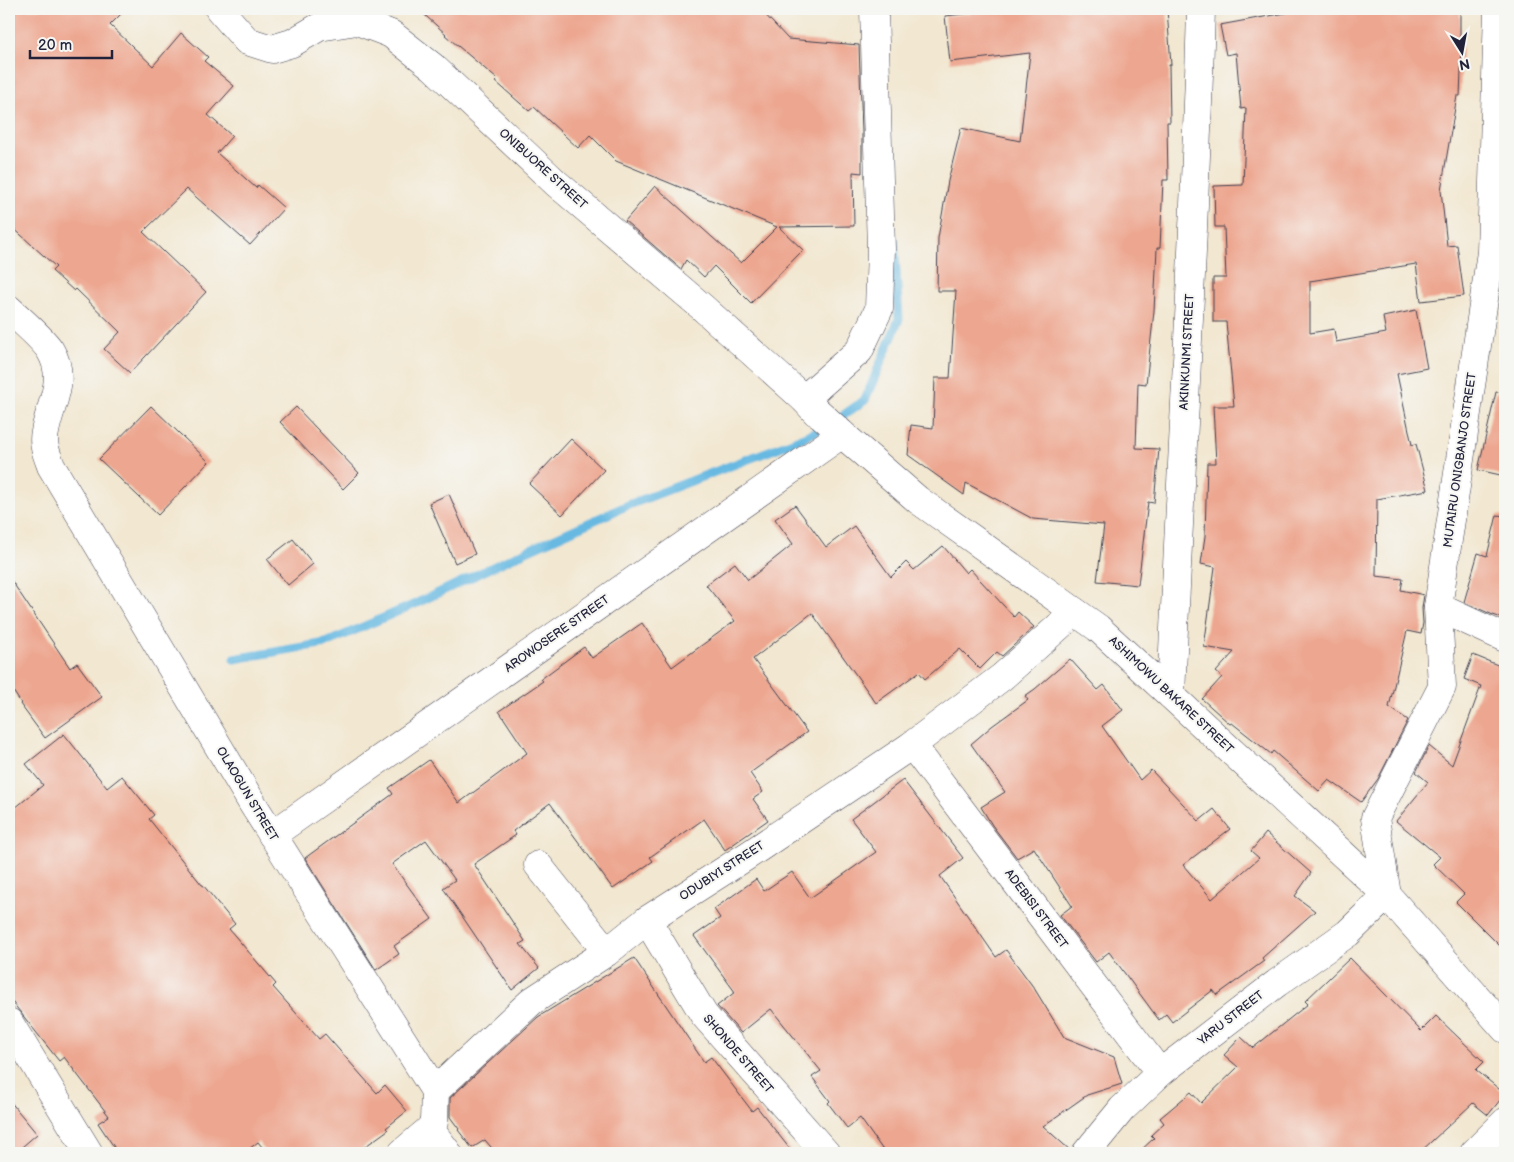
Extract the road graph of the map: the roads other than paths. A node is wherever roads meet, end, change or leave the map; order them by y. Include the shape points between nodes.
1 (219, 9) edge
2 (1201, 9) edge
3 (1498, 9) edge
4 (869, 12) edge
5 (9, 309) edge
6 (811, 406) junction
7 (842, 434) junction
8 (1438, 607) junction
9 (1075, 612) junction
10 (1505, 638) edge
11 (1170, 695) junction
12 (912, 745) junction
13 (272, 835) junction
14 (538, 865) dead end
15 (1387, 895) junction
16 (648, 920) junction
17 (607, 952) junction
18 (9, 1022) edge
19 (1505, 1029) edge
20 (1160, 1073) junction
21 (436, 1091) junction
22 (1505, 1122) edge
23 (430, 1129) junction
24 (89, 1153) edge
25 (402, 1153) edge
26 (448, 1153) edge
27 (826, 1153) edge
28 (1086, 1153) edge
29 (1474, 1153) edge

1 - 6 street, ONIBUORE STREET via 247,41 272,49 292,43 319,27 357,21 391,34 433,67 556,183 702,306
2 - 11 street, AKINKUNMI STREET via 1193,257
3 - 8 street, MUTAIRU ONIGBANJO STREET via 1490,252
4 - 6 street via 880,248 879,309 859,351
5 - 13 street, OLAOGUN STREET via 49,349 56,363 56,393 44,434 45,451 51,466
6 - 7 street, ONIBUORE STREET
7 - 9 street, ASHIMOWU BAKARE STREET via 918,500
7 - 13 street, AROWOSERE STREET
8 - 10 street
8 - 15 street, MUTAIRU ONIGBANJO STREET via 1442,687 1375,818
9 - 11 street, ASHIMOWU BAKARE STREET via 1098,628
9 - 12 street, ODUBIYI STREET via 1002,677
11 - 15 street, ASHIMOWU BAKARE STREET
12 - 16 street, ODUBIYI STREET
12 - 20 street, ADEBISI STREET
13 - 21 street, OLAOGUN STREET
14 - 17 street
15 - 19 street, ASHIMOWU BAKARE STREET
15 - 20 street, YARU STREET via 1348,933 1277,982
16 - 17 street, ODUBIYI STREET
16 - 27 street, SHONDE STREET via 704,1015
17 - 21 street, ODUBIYI STREET via 532,1001
18 - 24 street
20 - 28 street, YARU STREET via 1122,1110
21 - 23 street via 434,1122
22 - 29 street
23 - 25 street
23 - 26 street

